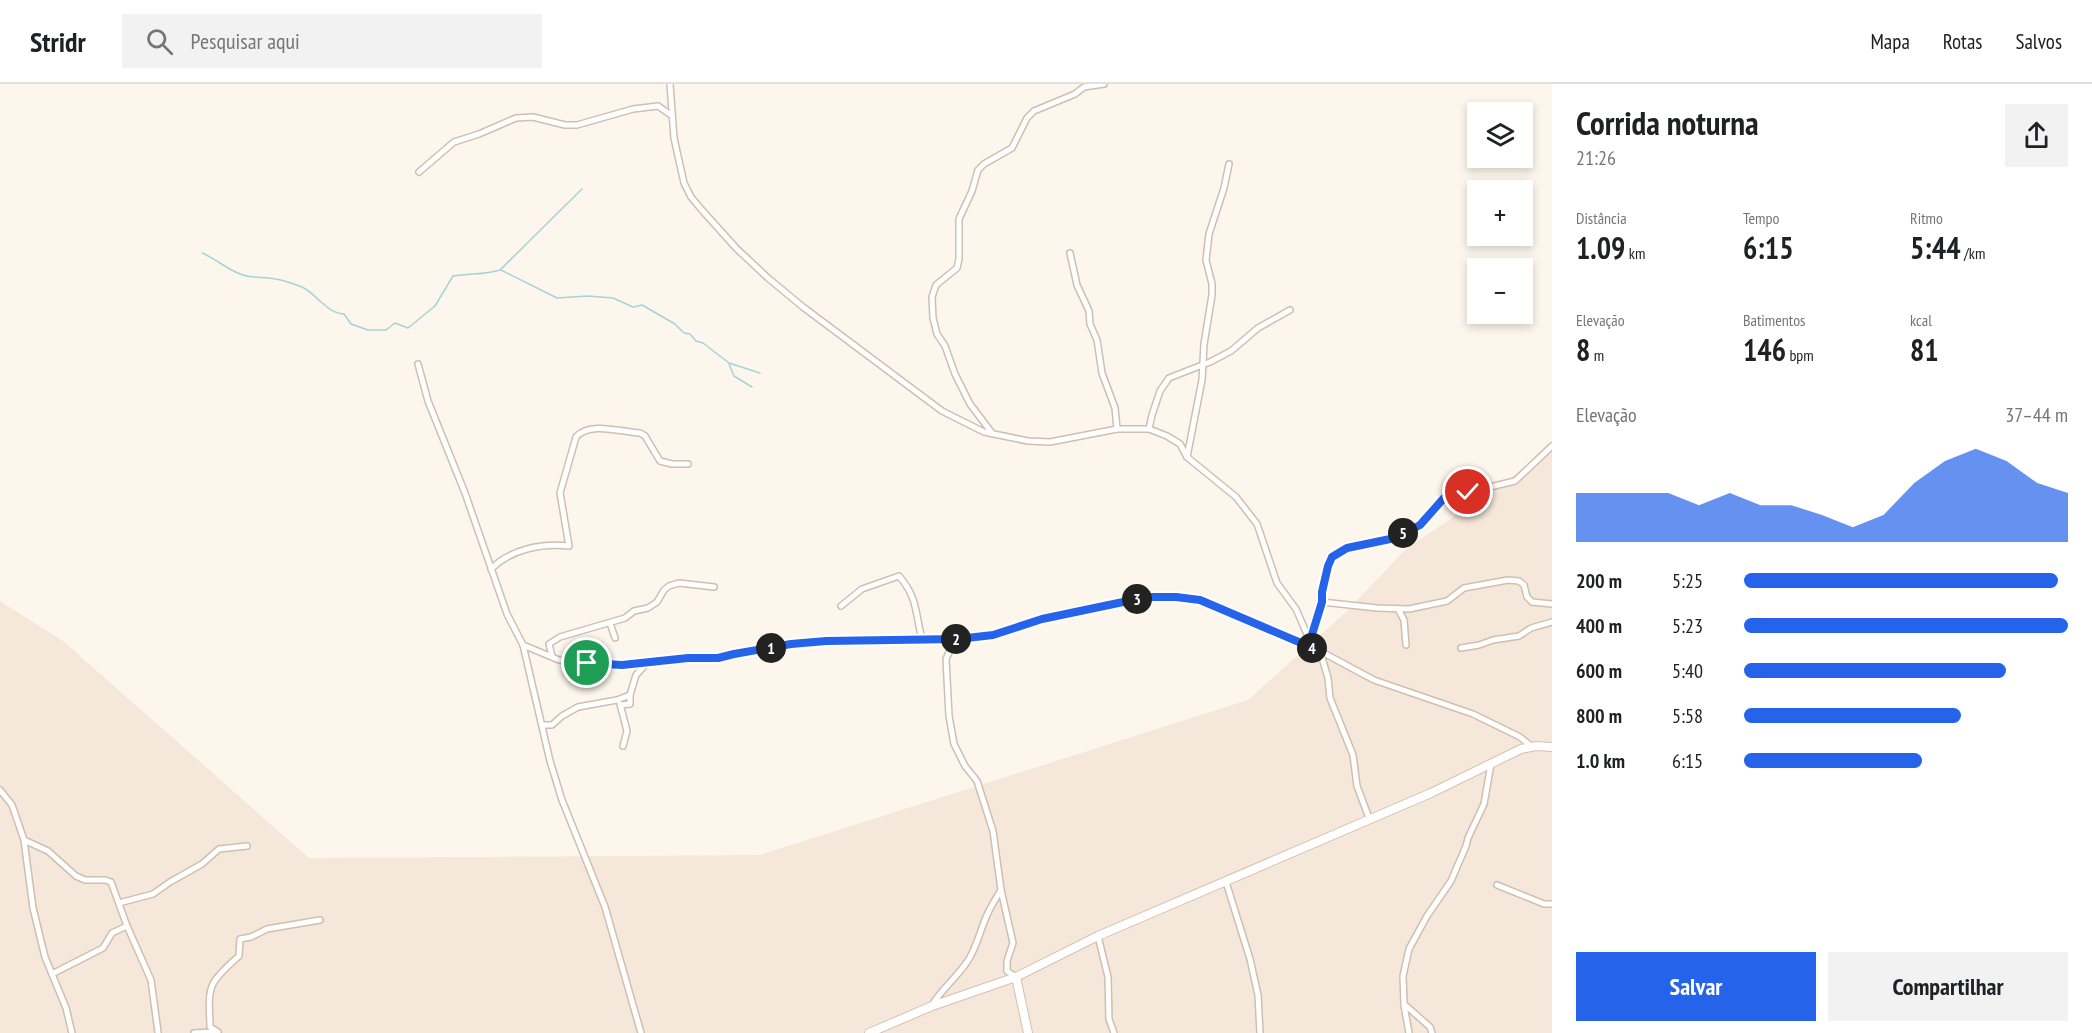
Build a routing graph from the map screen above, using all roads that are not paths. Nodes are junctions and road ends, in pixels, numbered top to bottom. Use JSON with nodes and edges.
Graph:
{"nodes":[{"id":1,"x":670,"y":84,"type":"edge"},
{"id":2,"x":1104,"y":84,"type":"edge"},
{"id":3,"x":671,"y":115,"type":"junction"},
{"id":4,"x":1229,"y":164,"type":"dead end"},
{"id":5,"x":419,"y":172,"type":"dead end"},
{"id":6,"x":1070,"y":253,"type":"dead end"},
{"id":7,"x":1290,"y":310,"type":"dead end"},
{"id":8,"x":418,"y":364,"type":"dead end"},
{"id":9,"x":1202,"y":365,"type":"junction"},
{"id":10,"x":1117,"y":429,"type":"junction"},
{"id":11,"x":1149,"y":429,"type":"junction"},
{"id":12,"x":993,"y":434,"type":"junction"},
{"id":13,"x":1552,"y":446,"type":"edge"},
{"id":14,"x":1187,"y":457,"type":"junction"},
{"id":15,"x":688,"y":464,"type":"dead end"},
{"id":16,"x":491,"y":569,"type":"junction"},
{"id":17,"x":714,"y":587,"type":"dead end"},
{"id":18,"x":1322,"y":602,"type":"junction"},
{"id":19,"x":1552,"y":604,"type":"edge"},
{"id":20,"x":841,"y":606,"type":"dead end"},
{"id":21,"x":1398,"y":609,"type":"junction"},
{"id":22,"x":1552,"y":622,"type":"edge"},
{"id":23,"x":610,"y":623,"type":"junction"},
{"id":24,"x":615,"y":638,"type":"dead end"},
{"id":25,"x":922,"y":639,"type":"junction"},
{"id":26,"x":958,"y":639,"type":"junction"},
{"id":27,"x":1310,"y":641,"type":"junction"},
{"id":28,"x":549,"y":644,"type":"junction"},
{"id":29,"x":523,"y":645,"type":"junction"},
{"id":30,"x":1406,"y":645,"type":"dead end"},
{"id":31,"x":1461,"y":648,"type":"dead end"},
{"id":32,"x":1320,"y":651,"type":"junction"},
{"id":33,"x":537,"y":652,"type":"junction"},
{"id":34,"x":552,"y":656,"type":"junction"},
{"id":35,"x":651,"y":661,"type":"junction"},
{"id":36,"x":619,"y":703,"type":"junction"},
{"id":37,"x":542,"y":725,"type":"junction"},
{"id":38,"x":552,"y":725,"type":"junction"},
{"id":39,"x":544,"y":733,"type":"junction"},
{"id":40,"x":623,"y":746,"type":"dead end"},
{"id":41,"x":1532,"y":747,"type":"junction"},
{"id":42,"x":1552,"y":747,"type":"edge"},
{"id":43,"x":1491,"y":764,"type":"junction"},
{"id":44,"x":0,"y":790,"type":"edge"},
{"id":45,"x":1370,"y":818,"type":"junction"},
{"id":46,"x":24,"y":840,"type":"junction"},
{"id":47,"x":247,"y":846,"type":"dead end"},
{"id":48,"x":1226,"y":882,"type":"junction"},
{"id":49,"x":1497,"y":885,"type":"dead end"},
{"id":50,"x":1001,"y":890,"type":"junction"},
{"id":51,"x":119,"y":903,"type":"junction"},
{"id":52,"x":1552,"y":904,"type":"edge"},
{"id":53,"x":320,"y":920,"type":"dead end"},
{"id":54,"x":127,"y":926,"type":"junction"},
{"id":55,"x":1098,"y":936,"type":"junction"},
{"id":56,"x":52,"y":974,"type":"junction"},
{"id":57,"x":1016,"y":977,"type":"junction"},
{"id":58,"x":1404,"y":1004,"type":"junction"},
{"id":59,"x":932,"y":1006,"type":"junction"},
{"id":60,"x":157,"y":1032,"type":"edge"},
{"id":61,"x":72,"y":1033,"type":"edge"},
{"id":62,"x":165,"y":1033,"type":"edge"},
{"id":63,"x":194,"y":1033,"type":"edge"},
{"id":64,"x":219,"y":1033,"type":"edge"},
{"id":65,"x":641,"y":1033,"type":"edge"},
{"id":66,"x":869,"y":1033,"type":"edge"},
{"id":67,"x":1028,"y":1033,"type":"edge"},
{"id":68,"x":1114,"y":1033,"type":"edge"},
{"id":69,"x":1260,"y":1033,"type":"edge"},
{"id":70,"x":1409,"y":1033,"type":"edge"},
{"id":71,"x":1432,"y":1033,"type":"edge"}],
"edges":[{"from":1,"to":3,"type":"street"},
{"from":2,"to":12,"type":"street"},
{"from":3,"to":5,"type":"street"},
{"from":3,"to":12,"type":"street"},
{"from":4,"to":9,"type":"street"},
{"from":6,"to":10,"type":"street"},
{"from":7,"to":9,"type":"street"},
{"from":8,"to":16,"type":"street"},
{"from":9,"to":11,"type":"street"},
{"from":9,"to":14,"type":"street"},
{"from":10,"to":11,"type":"street"},
{"from":10,"to":12,"type":"street"},
{"from":11,"to":14,"type":"street"},
{"from":13,"to":18,"type":"street"},
{"from":14,"to":27,"type":"street"},
{"from":15,"to":16,"type":"street"},
{"from":16,"to":29,"type":"street"},
{"from":17,"to":23,"type":"street"},
{"from":18,"to":21,"type":"street"},
{"from":18,"to":27,"type":"street"},
{"from":19,"to":21,"type":"street"},
{"from":20,"to":25,"type":"street"},
{"from":21,"to":30,"type":"street"},
{"from":22,"to":31,"type":"street"},
{"from":23,"to":24,"type":"street"},
{"from":23,"to":28,"type":"street"},
{"from":25,"to":26,"type":"street"},
{"from":25,"to":35,"type":"street"},
{"from":26,"to":32,"type":"street"},
{"from":26,"to":50,"type":"street"},
{"from":27,"to":32,"type":"street"},
{"from":28,"to":33,"type":"street"},
{"from":28,"to":34,"type":"street"},
{"from":29,"to":33,"type":"street"},
{"from":29,"to":37,"type":"street"},
{"from":32,"to":41,"type":"street"},
{"from":32,"to":45,"type":"street"},
{"from":33,"to":34,"type":"street"},
{"from":34,"to":35,"type":"street"},
{"from":35,"to":36,"type":"street"},
{"from":36,"to":38,"type":"street"},
{"from":36,"to":40,"type":"street"},
{"from":37,"to":38,"type":"street"},
{"from":37,"to":39,"type":"street"},
{"from":38,"to":39,"type":"street"},
{"from":39,"to":65,"type":"street"},
{"from":41,"to":42,"type":"street"},
{"from":41,"to":43,"type":"street"},
{"from":43,"to":45,"type":"street"},
{"from":43,"to":58,"type":"street"},
{"from":44,"to":46,"type":"street"},
{"from":45,"to":48,"type":"street"},
{"from":46,"to":51,"type":"street"},
{"from":46,"to":56,"type":"street"},
{"from":47,"to":51,"type":"street"},
{"from":48,"to":55,"type":"street"},
{"from":48,"to":69,"type":"street"},
{"from":49,"to":52,"type":"street"},
{"from":50,"to":57,"type":"street"},
{"from":50,"to":59,"type":"street"},
{"from":51,"to":54,"type":"street"},
{"from":53,"to":64,"type":"street"},
{"from":54,"to":56,"type":"street"},
{"from":54,"to":60,"type":"street"},
{"from":55,"to":57,"type":"street"},
{"from":55,"to":68,"type":"street"},
{"from":56,"to":61,"type":"street"},
{"from":57,"to":59,"type":"street"},
{"from":57,"to":67,"type":"street"},
{"from":58,"to":70,"type":"street"},
{"from":58,"to":71,"type":"street"},
{"from":59,"to":66,"type":"street"},
{"from":60,"to":62,"type":"street"},
{"from":63,"to":64,"type":"street"}]}
